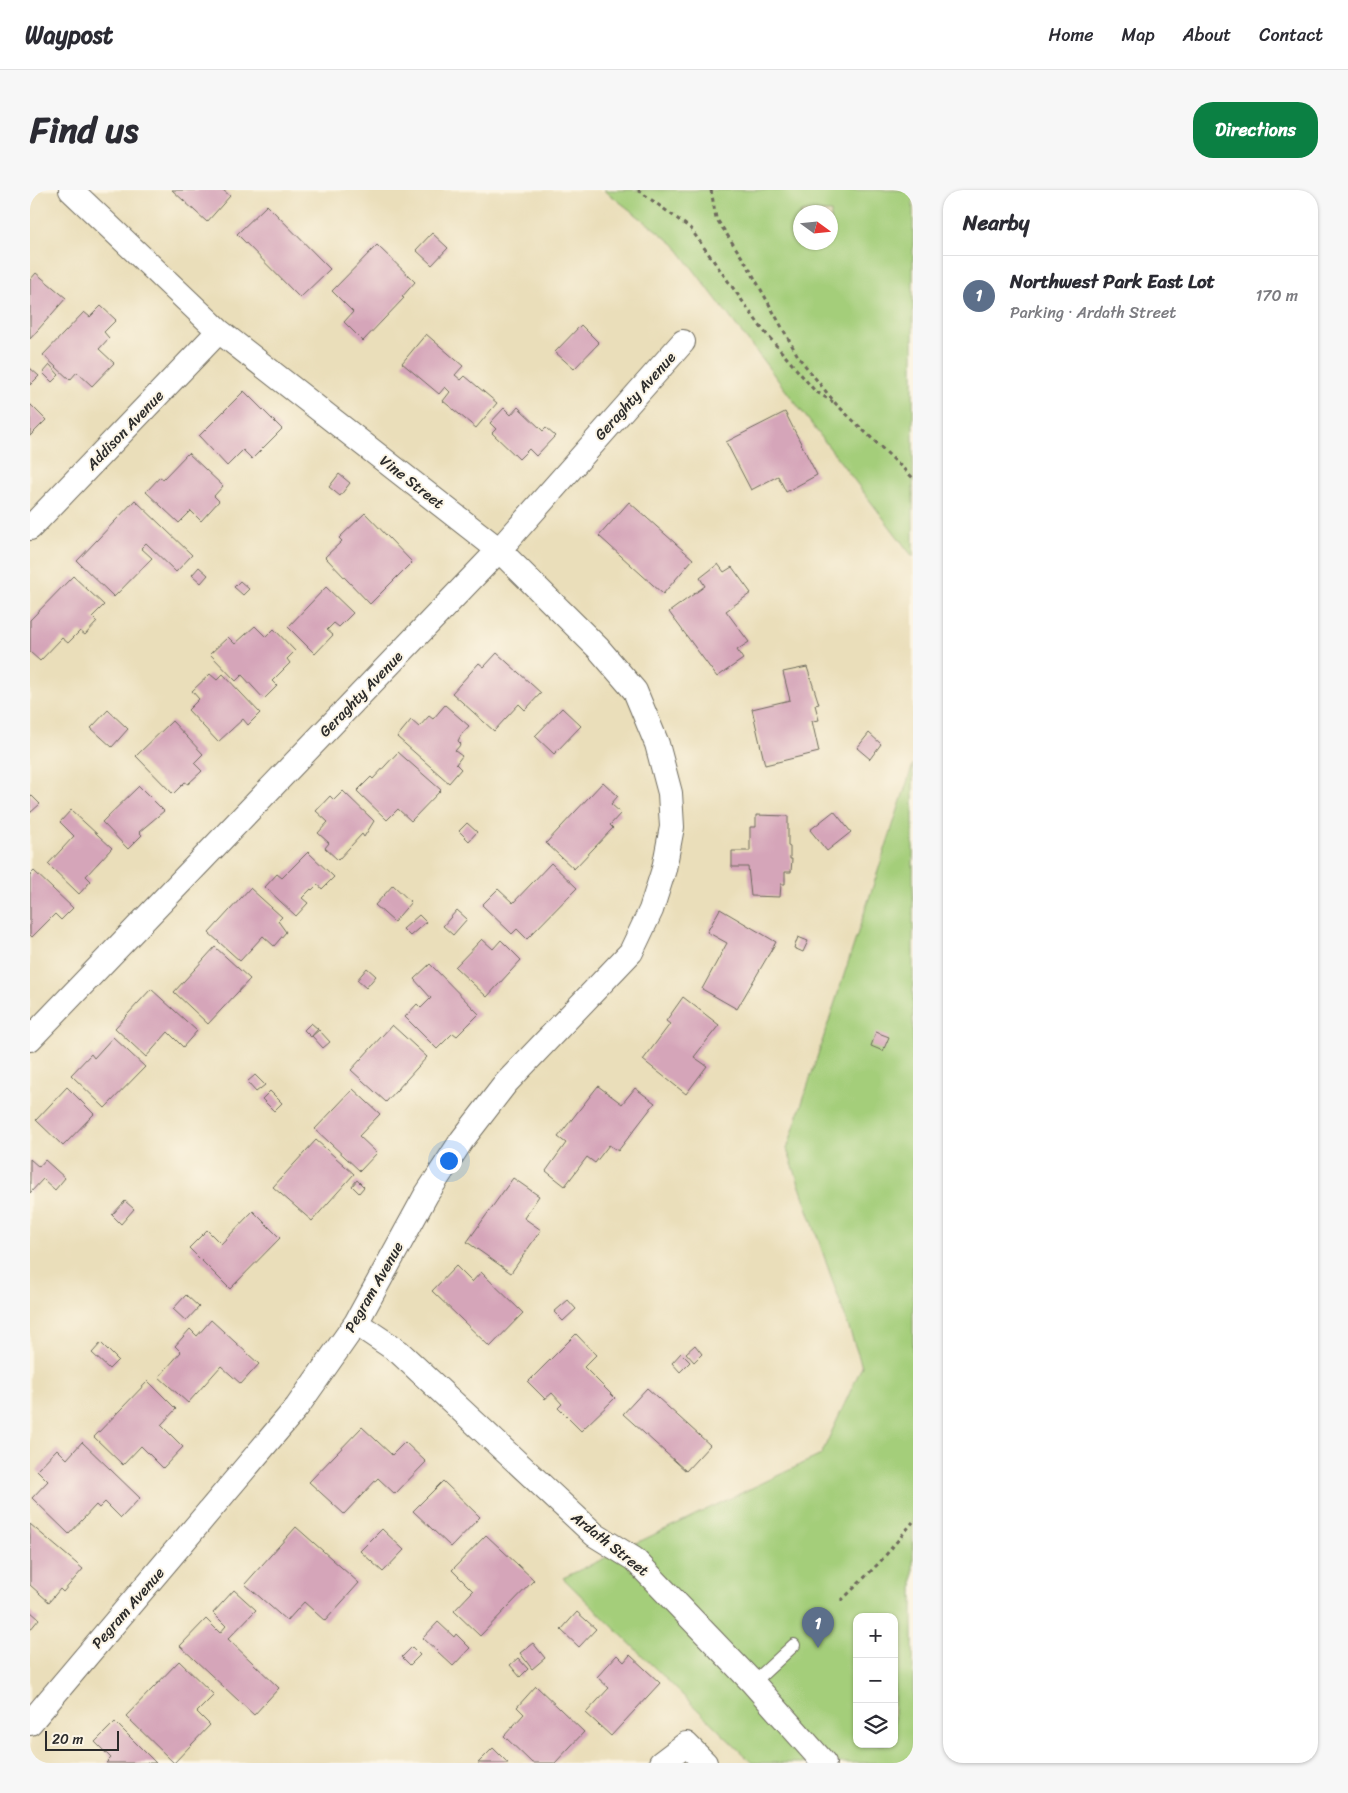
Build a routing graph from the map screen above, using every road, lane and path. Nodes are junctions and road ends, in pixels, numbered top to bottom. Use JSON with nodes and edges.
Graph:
{"nodes":[{"id":1,"x":71,"y":190,"type":"edge"},
{"id":2,"x":638,"y":190,"type":"edge"},
{"id":3,"x":711,"y":190,"type":"edge"},
{"id":4,"x":219,"y":332,"type":"junction"},
{"id":5,"x":683,"y":342,"type":"dead end"},
{"id":6,"x":836,"y":404,"type":"junction"},
{"id":7,"x":913,"y":478,"type":"edge"},
{"id":8,"x":30,"y":528,"type":"edge"},
{"id":9,"x":499,"y":550,"type":"junction"},
{"id":10,"x":672,"y":827,"type":"joint"},
{"id":11,"x":30,"y":1039,"type":"edge"},
{"id":12,"x":356,"y":1323,"type":"junction"},
{"id":13,"x":913,"y":1522,"type":"edge"},
{"id":14,"x":841,"y":1601,"type":"dead end"},
{"id":15,"x":794,"y":1644,"type":"dead end"},
{"id":16,"x":753,"y":1683,"type":"junction"},
{"id":17,"x":30,"y":1723,"type":"edge"},
{"id":18,"x":661,"y":1763,"type":"edge"},
{"id":19,"x":705,"y":1763,"type":"edge"},
{"id":20,"x":824,"y":1763,"type":"edge"}],
"edges":[{"from":1,"to":4,"type":"street","name":"Vine Street"},
{"from":2,"to":6,"type":"path"},
{"from":3,"to":6,"type":"path"},
{"from":4,"to":8,"type":"street","name":"Addison Avenue"},
{"from":4,"to":9,"type":"street","name":"Vine Street"},
{"from":5,"to":9,"type":"street","name":"Geraghty Avenue"},
{"from":6,"to":7,"type":"path"},
{"from":9,"to":10,"type":"street","name":"Vine Street"},
{"from":9,"to":11,"type":"street","name":"Geraghty Avenue"},
{"from":10,"to":12,"type":"street","name":"Pegram Avenue"},
{"from":12,"to":16,"type":"street","name":"Ardath Street"},
{"from":12,"to":17,"type":"street","name":"Pegram Avenue"},
{"from":13,"to":14,"type":"path"},
{"from":15,"to":16,"type":"lane"},
{"from":16,"to":20,"type":"street","name":"Ardath Street"},
{"from":18,"to":19,"type":"street"}]}
